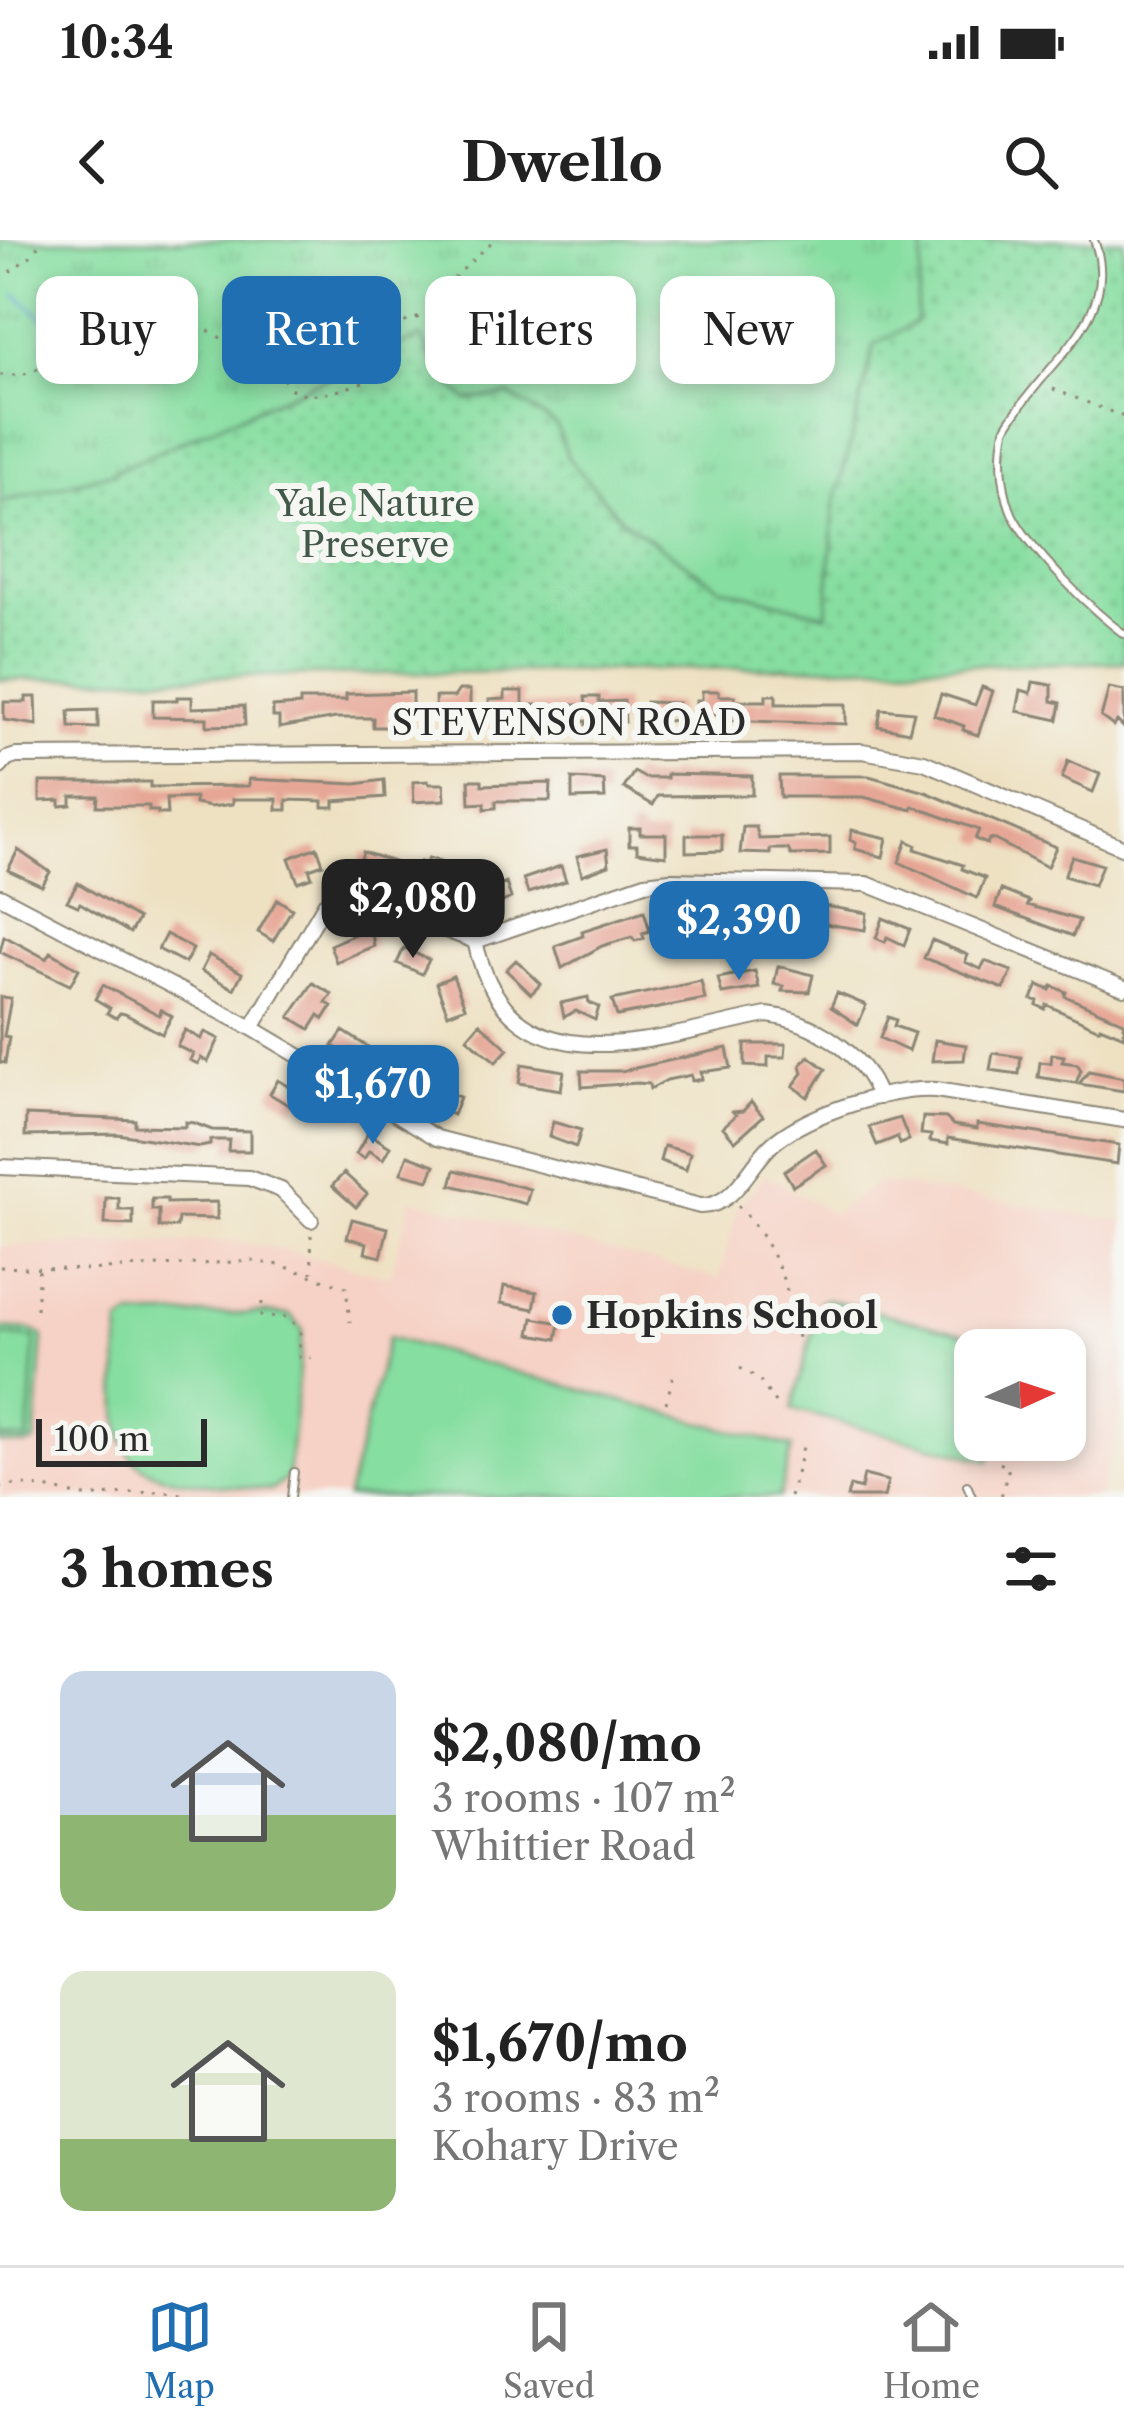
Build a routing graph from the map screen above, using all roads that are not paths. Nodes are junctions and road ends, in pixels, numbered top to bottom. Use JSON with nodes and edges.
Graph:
{"nodes":[{"id":1,"x":1094,"y":240,"type":"edge"},
{"id":2,"x":1124,"y":634,"type":"edge"},
{"id":3,"x":0,"y":767,"type":"edge"},
{"id":4,"x":1124,"y":848,"type":"edge"},
{"id":5,"x":0,"y":896,"type":"edge"},
{"id":6,"x":475,"y":941,"type":"junction"},
{"id":7,"x":1124,"y":988,"type":"edge"},
{"id":8,"x":252,"y":1028,"type":"junction"},
{"id":9,"x":879,"y":1096,"type":"junction"},
{"id":10,"x":1124,"y":1120,"type":"edge"},
{"id":11,"x":0,"y":1167,"type":"edge"},
{"id":12,"x":311,"y":1220,"type":"road end"},
{"id":13,"x":294,"y":1472,"type":"dead end"},
{"id":14,"x":967,"y":1486,"type":"dead end"},
{"id":15,"x":291,"y":1497,"type":"edge"},
{"id":16,"x":972,"y":1497,"type":"edge"}],
"edges":[{"from":1,"to":2,"type":"lane"},
{"from":3,"to":4,"type":"street","name":"STEVENSON ROAD"},
{"from":5,"to":8,"type":"street"},
{"from":6,"to":7,"type":"street"},
{"from":6,"to":8,"type":"street"},
{"from":6,"to":9,"type":"street"},
{"from":8,"to":9,"type":"street"},
{"from":9,"to":10,"type":"street"},
{"from":11,"to":12,"type":"street"},
{"from":13,"to":15,"type":"lane"},
{"from":14,"to":16,"type":"lane"}]}
